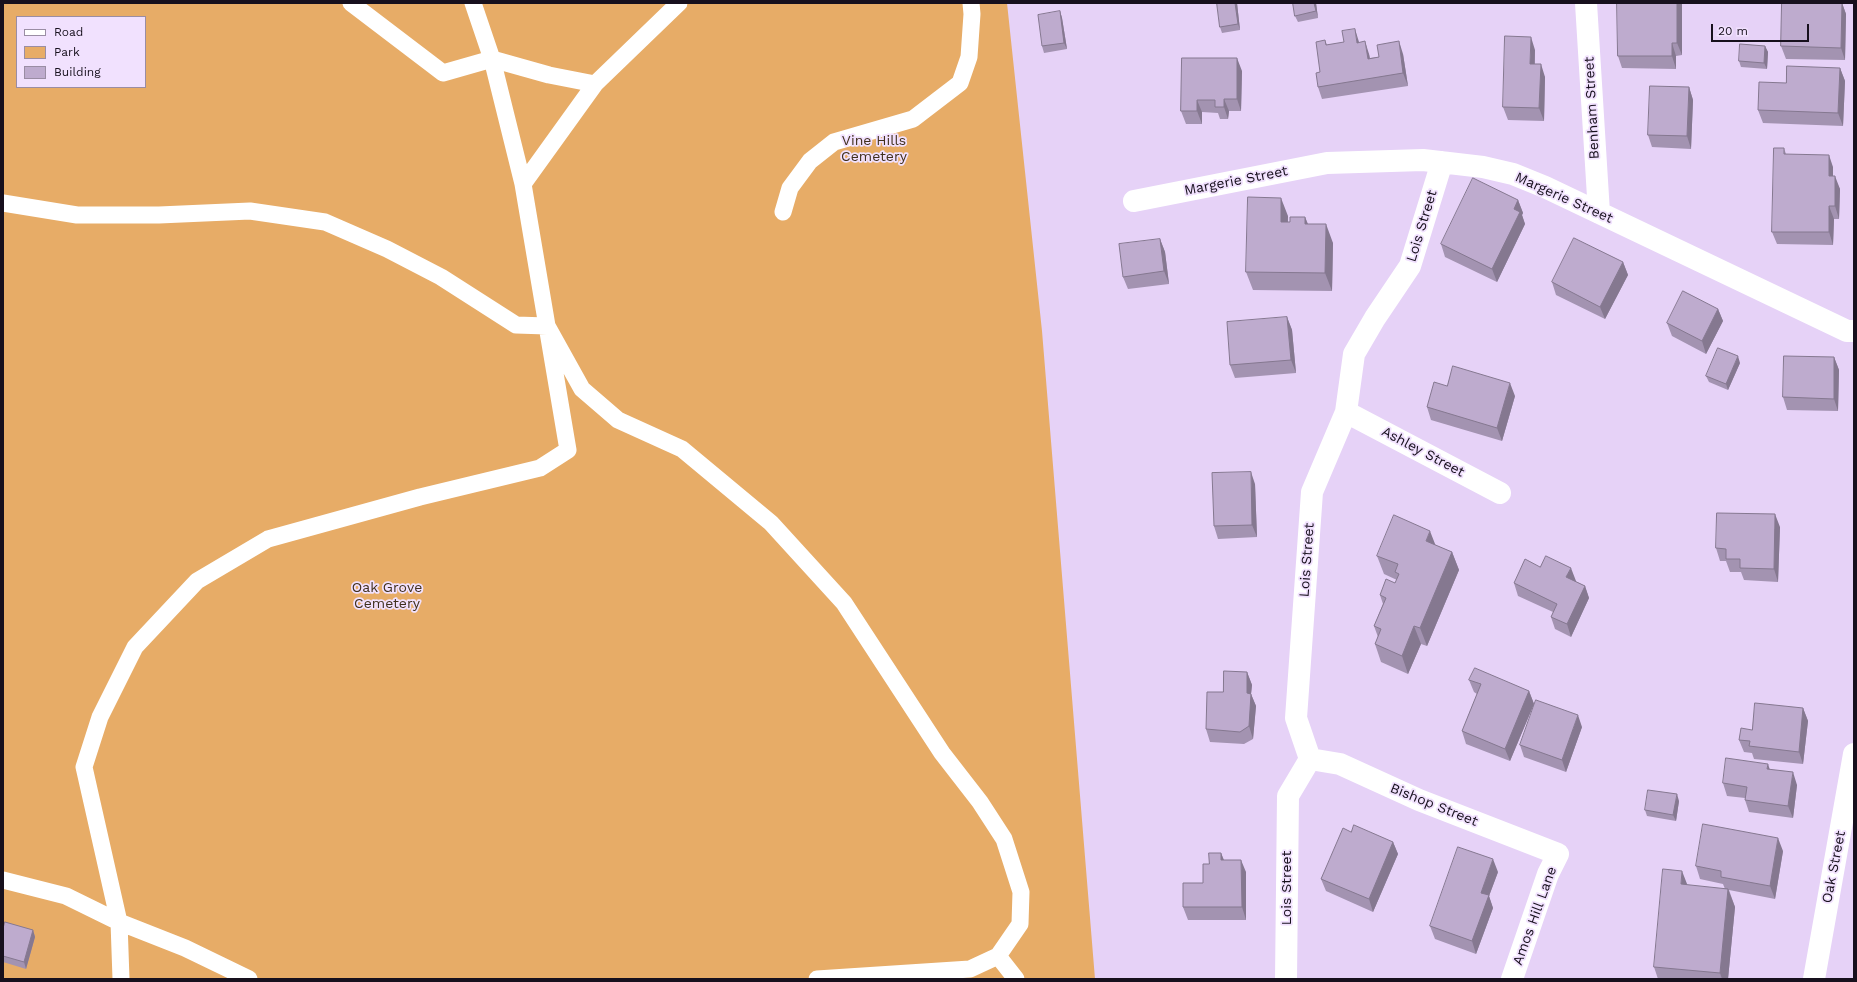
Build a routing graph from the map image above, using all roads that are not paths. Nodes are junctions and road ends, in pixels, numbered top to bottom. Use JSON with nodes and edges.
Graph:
{"nodes":[{"id":1,"x":351,"y":3,"type":"edge"},
{"id":2,"x":473,"y":3,"type":"edge"},
{"id":3,"x":679,"y":3,"type":"edge"},
{"id":4,"x":971,"y":3,"type":"edge"},
{"id":5,"x":1586,"y":3,"type":"edge"},
{"id":6,"x":492,"y":59,"type":"junction"},
{"id":7,"x":595,"y":84,"type":"junction"},
{"id":8,"x":1442,"y":162,"type":"junction"},
{"id":9,"x":523,"y":184,"type":"junction"},
{"id":10,"x":1134,"y":201,"type":"dead end"},
{"id":11,"x":3,"y":203,"type":"edge"},
{"id":12,"x":783,"y":212,"type":"dead end"},
{"id":13,"x":1598,"y":213,"type":"junction"},
{"id":14,"x":547,"y":326,"type":"junction"},
{"id":15,"x":1854,"y":331,"type":"edge"},
{"id":16,"x":1346,"y":412,"type":"junction"},
{"id":17,"x":1500,"y":493,"type":"dead end"},
{"id":18,"x":1854,"y":754,"type":"edge"},
{"id":19,"x":1310,"y":760,"type":"junction"},
{"id":20,"x":1558,"y":854,"type":"joint"},
{"id":21,"x":3,"y":880,"type":"edge"},
{"id":22,"x":119,"y":922,"type":"junction"},
{"id":23,"x":998,"y":956,"type":"junction"},
{"id":24,"x":121,"y":979,"type":"edge"},
{"id":25,"x":249,"y":979,"type":"edge"},
{"id":26,"x":817,"y":979,"type":"edge"},
{"id":27,"x":1016,"y":979,"type":"edge"},
{"id":28,"x":1286,"y":979,"type":"edge"},
{"id":29,"x":1512,"y":979,"type":"edge"},
{"id":30,"x":1814,"y":979,"type":"edge"}],
"edges":[{"from":1,"to":6,"type":"lane"},
{"from":2,"to":6,"type":"lane"},
{"from":3,"to":7,"type":"lane"},
{"from":4,"to":12,"type":"lane"},
{"from":5,"to":13,"type":"street","name":"Benham Street"},
{"from":6,"to":7,"type":"lane"},
{"from":6,"to":9,"type":"lane"},
{"from":7,"to":9,"type":"lane"},
{"from":8,"to":10,"type":"street","name":"Margerie Street"},
{"from":8,"to":13,"type":"street","name":"Margerie Street"},
{"from":8,"to":16,"type":"street","name":"Lois Street"},
{"from":9,"to":14,"type":"lane"},
{"from":11,"to":14,"type":"lane"},
{"from":13,"to":15,"type":"street","name":"Margerie Street"},
{"from":14,"to":22,"type":"lane"},
{"from":14,"to":23,"type":"lane"},
{"from":16,"to":17,"type":"street","name":"Ashley Street"},
{"from":16,"to":19,"type":"street","name":"Lois Street"},
{"from":18,"to":30,"type":"street","name":"Oak Street"},
{"from":19,"to":20,"type":"street","name":"Bishop Street"},
{"from":19,"to":28,"type":"street","name":"Lois Street"},
{"from":20,"to":29,"type":"street","name":"Amos Hill Lane"},
{"from":21,"to":22,"type":"lane"},
{"from":22,"to":24,"type":"lane"},
{"from":22,"to":25,"type":"lane"},
{"from":23,"to":26,"type":"lane"},
{"from":23,"to":27,"type":"lane"}]}
